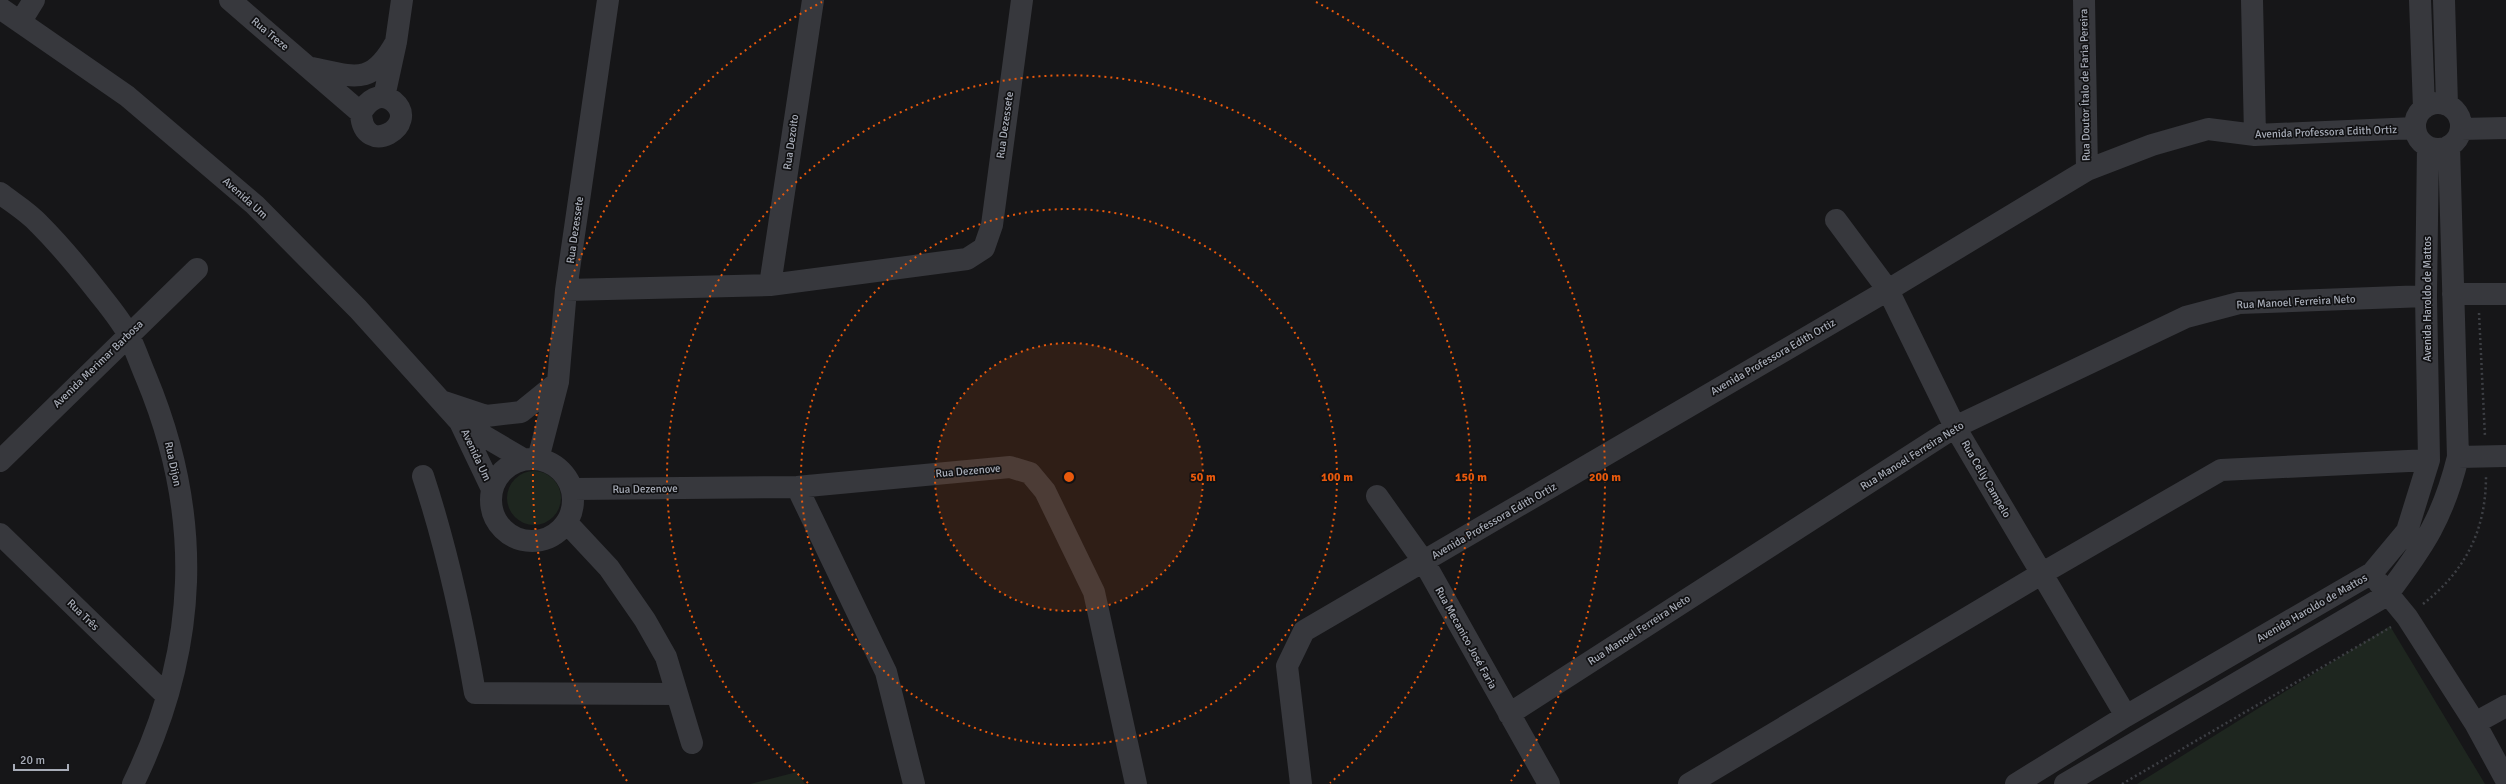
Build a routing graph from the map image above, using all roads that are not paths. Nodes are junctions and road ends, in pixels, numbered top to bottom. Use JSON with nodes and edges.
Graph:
{"nodes":[{"id":1,"x":34,"y":0,"type":"edge"},
{"id":2,"x":230,"y":0,"type":"edge"},
{"id":3,"x":402,"y":0,"type":"edge"},
{"id":4,"x":608,"y":0,"type":"edge"},
{"id":5,"x":813,"y":0,"type":"edge"},
{"id":6,"x":1022,"y":0,"type":"edge"},
{"id":7,"x":2084,"y":0,"type":"edge"},
{"id":8,"x":2252,"y":0,"type":"edge"},
{"id":9,"x":2420,"y":0,"type":"edge"},
{"id":10,"x":2444,"y":0,"type":"edge"},
{"id":11,"x":9,"y":10,"type":"edge"},
{"id":12,"x":396,"y":42,"type":"junction"},
{"id":13,"x":311,"y":68,"type":"junction"},
{"id":14,"x":384,"y":97,"type":"junction"},
{"id":15,"x":2447,"y":105,"type":"junction"},
{"id":16,"x":2424,"y":108,"type":"junction"},
{"id":17,"x":361,"y":113,"type":"junction"},
{"id":18,"x":2415,"y":128,"type":"junction"},
{"id":19,"x":2506,"y":128,"type":"edge"},
{"id":20,"x":2255,"y":135,"type":"junction"},
{"id":21,"x":2455,"y":138,"type":"junction"},
{"id":22,"x":2428,"y":147,"type":"junction"},
{"id":23,"x":2087,"y":170,"type":"junction"},
{"id":24,"x":0,"y":193,"type":"edge"},
{"id":25,"x":1836,"y":220,"type":"dead end"},
{"id":26,"x":197,"y":269,"type":"dead end"},
{"id":27,"x":770,"y":285,"type":"junction"},
{"id":28,"x":566,"y":290,"type":"junction"},
{"id":29,"x":1888,"y":290,"type":"junction"},
{"id":30,"x":2452,"y":294,"type":"junction"},
{"id":31,"x":2506,"y":294,"type":"edge"},
{"id":32,"x":2426,"y":296,"type":"junction"},
{"id":33,"x":128,"y":334,"type":"junction"},
{"id":34,"x":558,"y":382,"type":"junction"},
{"id":35,"x":444,"y":402,"type":"junction"},
{"id":36,"x":460,"y":422,"type":"junction"},
{"id":37,"x":1955,"y":427,"type":"junction"},
{"id":38,"x":2506,"y":456,"type":"edge"},
{"id":39,"x":2458,"y":457,"type":"junction"},
{"id":40,"x":531,"y":459,"type":"junction"},
{"id":41,"x":0,"y":460,"type":"edge"},
{"id":42,"x":2430,"y":460,"type":"junction"},
{"id":43,"x":423,"y":476,"type":"dead end"},
{"id":44,"x":797,"y":487,"type":"junction"},
{"id":45,"x":492,"y":489,"type":"junction"},
{"id":46,"x":573,"y":490,"type":"junction"},
{"id":47,"x":1377,"y":496,"type":"dead end"},
{"id":48,"x":567,"y":523,"type":"junction"},
{"id":49,"x":0,"y":534,"type":"edge"},
{"id":50,"x":1424,"y":562,"type":"junction"},
{"id":51,"x":2372,"y":573,"type":"junction"},
{"id":52,"x":2041,"y":574,"type":"junction"},
{"id":53,"x":2386,"y":595,"type":"junction"},
{"id":54,"x":677,"y":694,"type":"junction"},
{"id":55,"x":167,"y":696,"type":"junction"},
{"id":56,"x":2506,"y":706,"type":"edge"},
{"id":57,"x":1509,"y":714,"type":"junction"},
{"id":58,"x":2126,"y":716,"type":"junction"},
{"id":59,"x":2475,"y":723,"type":"junction"},
{"id":60,"x":692,"y":742,"type":"dead end"},
{"id":61,"x":2506,"y":780,"type":"edge"},
{"id":62,"x":133,"y":784,"type":"edge"},
{"id":63,"x":914,"y":784,"type":"edge"},
{"id":64,"x":1136,"y":784,"type":"edge"},
{"id":65,"x":1302,"y":784,"type":"edge"},
{"id":66,"x":1549,"y":784,"type":"edge"},
{"id":67,"x":1689,"y":784,"type":"edge"},
{"id":68,"x":2016,"y":784,"type":"edge"},
{"id":69,"x":2065,"y":784,"type":"edge"}],
"edges":[{"from":1,"to":11,"type":"street"},
{"from":2,"to":13,"type":"street","name":"Rua Treze"},
{"from":3,"to":12,"type":"street"},
{"from":4,"to":28,"type":"street","name":"Rua Dezessete"},
{"from":5,"to":27,"type":"street","name":"Rua Dezoito"},
{"from":6,"to":27,"type":"street","name":"Rua Dezessete"},
{"from":7,"to":23,"type":"street","name":"Rua Doutor Ítalo de Faria Pereira"},
{"from":8,"to":20,"type":"street"},
{"from":9,"to":16,"type":"street"},
{"from":10,"to":15,"type":"street"},
{"from":11,"to":35,"type":"street","name":"Avenida Um"},
{"from":12,"to":13,"type":"street","name":"Rua Treze"},
{"from":12,"to":14,"type":"street"},
{"from":13,"to":17,"type":"street","name":"Rua Treze"},
{"from":14,"to":17,"type":"street"},
{"from":14,"to":17,"type":"street","name":"Rua Treze"},
{"from":15,"to":16,"type":"street"},
{"from":15,"to":21,"type":"street"},
{"from":16,"to":18,"type":"street"},
{"from":18,"to":20,"type":"street","name":"Avenida Professora Edith Ortiz"},
{"from":18,"to":22,"type":"street"},
{"from":19,"to":21,"type":"street"},
{"from":20,"to":23,"type":"street","name":"Avenida Professora Edith Ortiz"},
{"from":21,"to":22,"type":"street"},
{"from":21,"to":30,"type":"street"},
{"from":22,"to":32,"type":"street","name":"Avenida Haroldo de Mattos"},
{"from":23,"to":29,"type":"street","name":"Avenida Professora Edith Ortiz"},
{"from":24,"to":33,"type":"street","name":"Rua Dijon"},
{"from":25,"to":29,"type":"street","name":"Rua Celly Campelo"},
{"from":26,"to":33,"type":"street","name":"Avenida Merimar Barbosa"},
{"from":27,"to":28,"type":"street"},
{"from":28,"to":34,"type":"street","name":"Rua Dezessete"},
{"from":29,"to":37,"type":"street","name":"Rua Celly Campelo"},
{"from":29,"to":50,"type":"street","name":"Avenida Professora Edith Ortiz"},
{"from":30,"to":31,"type":"street"},
{"from":30,"to":39,"type":"street"},
{"from":32,"to":37,"type":"street","name":"Rua Manoel Ferreira Neto"},
{"from":32,"to":42,"type":"street","name":"Avenida Haroldo de Mattos"},
{"from":33,"to":41,"type":"street","name":"Avenida Merimar Barbosa"},
{"from":33,"to":55,"type":"street","name":"Rua Dijon"},
{"from":34,"to":35,"type":"street"},
{"from":34,"to":40,"type":"street","name":"Rua Dezessete"},
{"from":35,"to":36,"type":"street","name":"Avenida Um"},
{"from":36,"to":40,"type":"street","name":"Avenida Um"},
{"from":36,"to":45,"type":"street","name":"Avenida Um"},
{"from":37,"to":52,"type":"street","name":"Rua Celly Campelo"},
{"from":37,"to":57,"type":"street","name":"Rua Manoel Ferreira Neto"},
{"from":38,"to":39,"type":"street"},
{"from":39,"to":53,"type":"street"},
{"from":40,"to":45,"type":"street"},
{"from":40,"to":46,"type":"street"},
{"from":42,"to":51,"type":"street","name":"Avenida Haroldo de Mattos"},
{"from":42,"to":52,"type":"street"},
{"from":43,"to":54,"type":"street"},
{"from":44,"to":46,"type":"street","name":"Rua Dezenove"},
{"from":44,"to":63,"type":"street"},
{"from":44,"to":64,"type":"street","name":"Rua Dezenove"},
{"from":45,"to":48,"type":"street"},
{"from":46,"to":48,"type":"street"},
{"from":47,"to":50,"type":"street","name":"Rua Mecanico José Faria"},
{"from":48,"to":54,"type":"street"},
{"from":49,"to":55,"type":"street","name":"Rua Três"},
{"from":50,"to":57,"type":"street","name":"Rua Mecanico José Faria"},
{"from":50,"to":65,"type":"street","name":"Avenida Professora Edith Ortiz"},
{"from":51,"to":53,"type":"street"},
{"from":51,"to":58,"type":"street","name":"Avenida Haroldo de Mattos"},
{"from":52,"to":58,"type":"street","name":"Rua Celly Campelo"},
{"from":52,"to":67,"type":"street"},
{"from":53,"to":59,"type":"street"},
{"from":53,"to":69,"type":"street"},
{"from":54,"to":60,"type":"street"},
{"from":55,"to":62,"type":"street","name":"Rua Dijon"},
{"from":56,"to":59,"type":"street"},
{"from":57,"to":66,"type":"street","name":"Rua Mecanico José Faria"},
{"from":58,"to":68,"type":"street","name":"Avenida Haroldo de Mattos"},
{"from":59,"to":61,"type":"street"}]}
